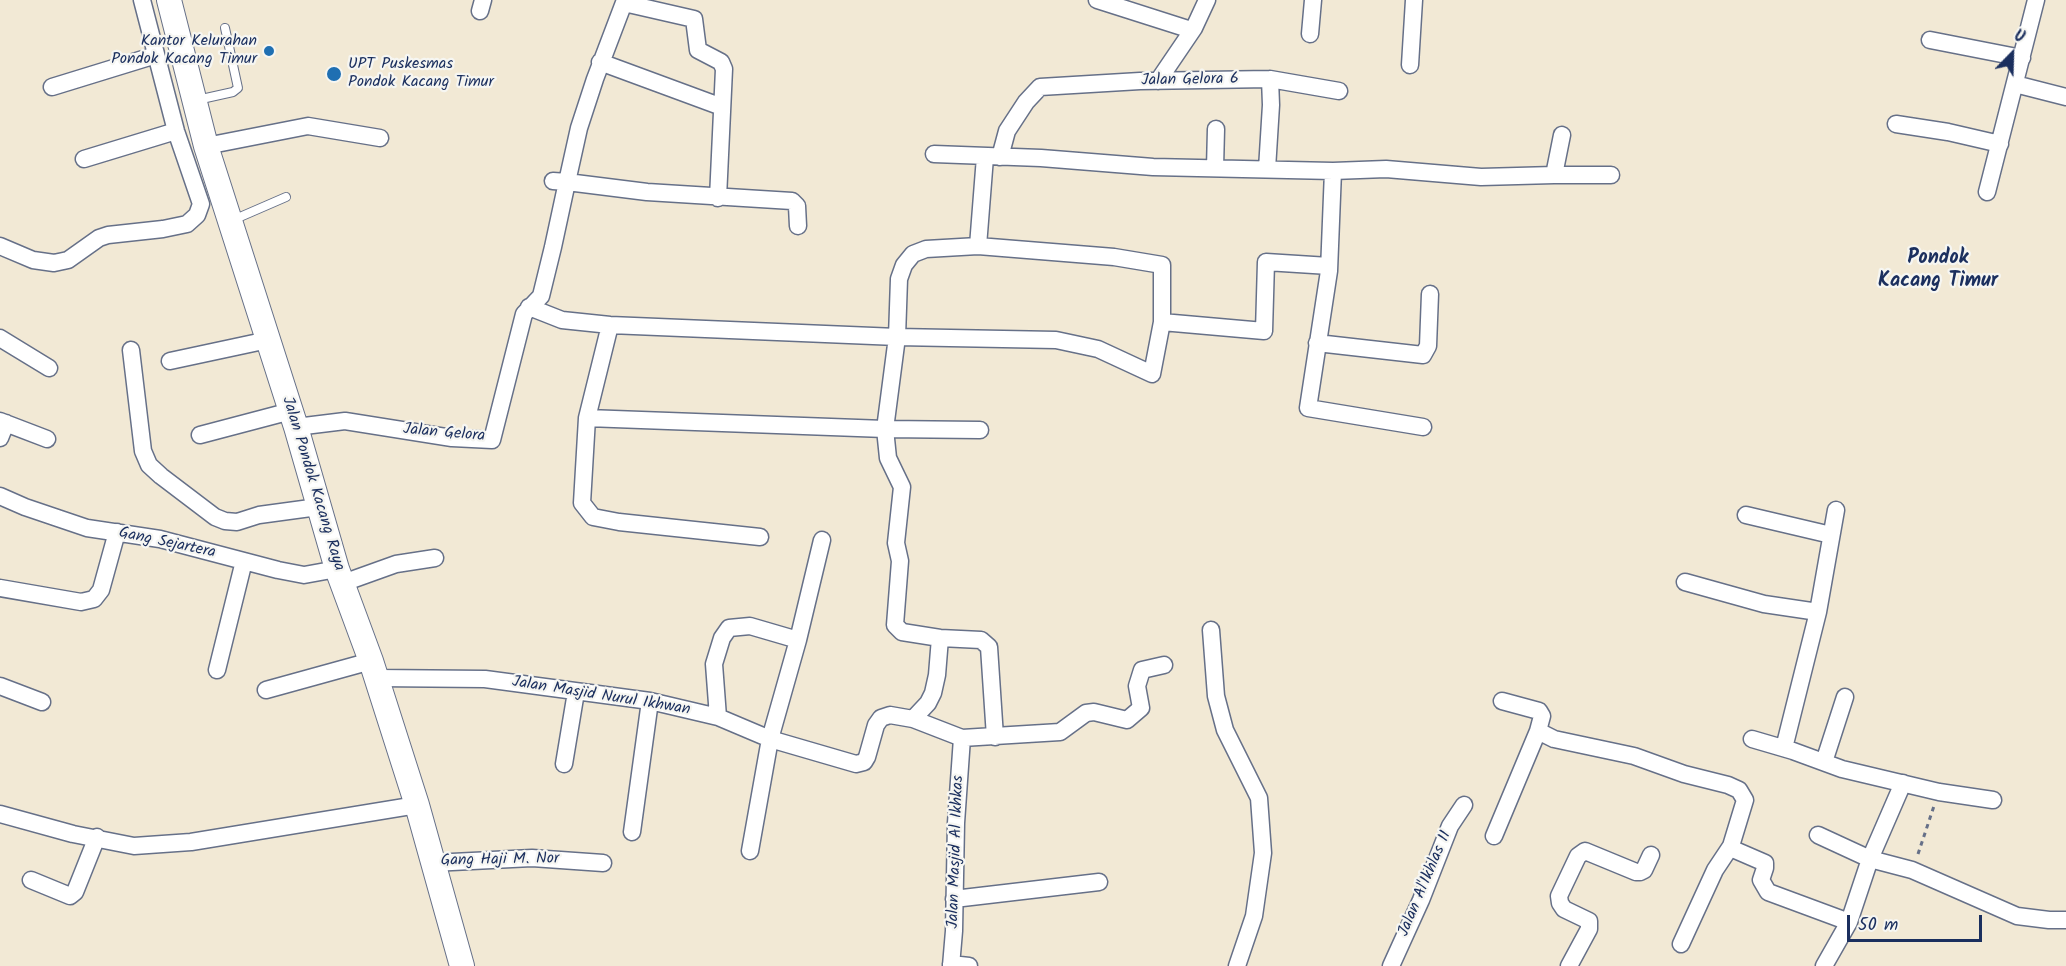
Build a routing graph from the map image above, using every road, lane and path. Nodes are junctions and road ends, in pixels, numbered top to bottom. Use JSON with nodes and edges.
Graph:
{"nodes":[{"id":1,"x":142,"y":0,"type":"edge"},
{"id":2,"x":169,"y":0,"type":"edge"},
{"id":3,"x":1097,"y":0,"type":"edge"},
{"id":4,"x":1208,"y":0,"type":"edge"},
{"id":5,"x":1313,"y":0,"type":"edge"},
{"id":6,"x":1414,"y":0,"type":"edge"},
{"id":7,"x":2036,"y":0,"type":"edge"},
{"id":8,"x":624,"y":1,"type":"edge"},
{"id":9,"x":225,"y":28,"type":"dead end"},
{"id":10,"x":1310,"y":34,"type":"dead end"},
{"id":11,"x":1188,"y":35,"type":"junction"},
{"id":12,"x":1930,"y":40,"type":"dead end"},
{"id":13,"x":156,"y":54,"type":"junction"},
{"id":14,"x":2022,"y":58,"type":"junction"},
{"id":15,"x":600,"y":62,"type":"junction"},
{"id":16,"x":1410,"y":65,"type":"dead end"},
{"id":17,"x":1269,"y":80,"type":"junction"},
{"id":18,"x":1158,"y":81,"type":"junction"},
{"id":19,"x":2015,"y":84,"type":"junction"},
{"id":20,"x":52,"y":87,"type":"dead end"},
{"id":21,"x":1339,"y":91,"type":"dead end"},
{"id":22,"x":2066,"y":97,"type":"edge"},
{"id":23,"x":194,"y":100,"type":"junction"},
{"id":24,"x":722,"y":107,"type":"junction"},
{"id":25,"x":1896,"y":124,"type":"dead end"},
{"id":26,"x":1216,"y":129,"type":"dead end"},
{"id":27,"x":176,"y":131,"type":"junction"},
{"id":28,"x":1562,"y":135,"type":"dead end"},
{"id":29,"x":380,"y":138,"type":"dead end"},
{"id":30,"x":2000,"y":144,"type":"junction"},
{"id":31,"x":206,"y":146,"type":"junction"},
{"id":32,"x":934,"y":154,"type":"dead end"},
{"id":33,"x":993,"y":157,"type":"junction"},
{"id":34,"x":84,"y":159,"type":"dead end"},
{"id":35,"x":1215,"y":168,"type":"junction"},
{"id":36,"x":1267,"y":170,"type":"junction"},
{"id":37,"x":1333,"y":171,"type":"junction"},
{"id":38,"x":1554,"y":175,"type":"junction"},
{"id":39,"x":1611,"y":175,"type":"dead end"},
{"id":40,"x":560,"y":181,"type":"junction"},
{"id":41,"x":1987,"y":192,"type":"dead end"},
{"id":42,"x":286,"y":196,"type":"dead end"},
{"id":43,"x":718,"y":198,"type":"junction"},
{"id":44,"x":230,"y":220,"type":"junction"},
{"id":45,"x":798,"y":226,"type":"dead end"},
{"id":46,"x":0,"y":246,"type":"edge"},
{"id":47,"x":978,"y":246,"type":"junction"},
{"id":48,"x":1329,"y":266,"type":"junction"},
{"id":49,"x":1430,"y":294,"type":"dead end"},
{"id":50,"x":529,"y":307,"type":"junction"},
{"id":51,"x":1162,"y":322,"type":"junction"},
{"id":52,"x":610,"y":325,"type":"junction"},
{"id":53,"x":897,"y":337,"type":"junction"},
{"id":54,"x":0,"y":338,"type":"edge"},
{"id":55,"x":268,"y":340,"type":"junction"},
{"id":56,"x":1317,"y":343,"type":"junction"},
{"id":57,"x":131,"y":350,"type":"dead end"},
{"id":58,"x":170,"y":361,"type":"dead end"},
{"id":59,"x":49,"y":368,"type":"dead end"},
{"id":60,"x":587,"y":418,"type":"junction"},
{"id":61,"x":293,"y":419,"type":"junction"},
{"id":62,"x":2,"y":427,"type":"edge"},
{"id":63,"x":1423,"y":427,"type":"dead end"},
{"id":64,"x":885,"y":429,"type":"junction"},
{"id":65,"x":980,"y":430,"type":"dead end"},
{"id":66,"x":200,"y":435,"type":"dead end"},
{"id":67,"x":47,"y":440,"type":"dead end"},
{"id":68,"x":0,"y":496,"type":"edge"},
{"id":69,"x":318,"y":507,"type":"junction"},
{"id":70,"x":1836,"y":510,"type":"dead end"},
{"id":71,"x":1746,"y":515,"type":"dead end"},
{"id":72,"x":117,"y":532,"type":"junction"},
{"id":73,"x":1831,"y":535,"type":"junction"},
{"id":74,"x":760,"y":537,"type":"dead end"},
{"id":75,"x":822,"y":540,"type":"dead end"},
{"id":76,"x":435,"y":558,"type":"dead end"},
{"id":77,"x":244,"y":561,"type":"junction"},
{"id":78,"x":340,"y":576,"type":"junction"},
{"id":79,"x":1685,"y":582,"type":"dead end"},
{"id":80,"x":0,"y":588,"type":"edge"},
{"id":81,"x":1818,"y":612,"type":"junction"},
{"id":82,"x":1211,"y":630,"type":"dead end"},
{"id":83,"x":940,"y":638,"type":"junction"},
{"id":84,"x":798,"y":640,"type":"junction"},
{"id":85,"x":1164,"y":665,"type":"dead end"},
{"id":86,"x":217,"y":670,"type":"dead end"},
{"id":87,"x":374,"y":670,"type":"junction"},
{"id":88,"x":0,"y":686,"type":"edge"},
{"id":89,"x":266,"y":690,"type":"dead end"},
{"id":90,"x":576,"y":692,"type":"junction"},
{"id":91,"x":1845,"y":697,"type":"dead end"},
{"id":92,"x":1502,"y":701,"type":"dead end"},
{"id":93,"x":42,"y":702,"type":"dead end"},
{"id":94,"x":650,"y":702,"type":"junction"},
{"id":95,"x":718,"y":717,"type":"junction"},
{"id":96,"x":913,"y":719,"type":"junction"},
{"id":97,"x":1538,"y":731,"type":"junction"},
{"id":98,"x":995,"y":737,"type":"junction"},
{"id":99,"x":962,"y":738,"type":"junction"},
{"id":100,"x":770,"y":739,"type":"junction"},
{"id":101,"x":1752,"y":740,"type":"dead end"},
{"id":102,"x":1784,"y":748,"type":"junction"},
{"id":103,"x":1824,"y":762,"type":"junction"},
{"id":104,"x":564,"y":764,"type":"dead end"},
{"id":105,"x":1903,"y":783,"type":"junction"},
{"id":106,"x":1939,"y":792,"type":"junction"},
{"id":107,"x":1993,"y":800,"type":"dead end"},
{"id":108,"x":417,"y":805,"type":"junction"},
{"id":109,"x":1464,"y":805,"type":"dead end"},
{"id":110,"x":0,"y":814,"type":"edge"},
{"id":111,"x":632,"y":831,"type":"dead end"},
{"id":112,"x":1818,"y":835,"type":"dead end"},
{"id":113,"x":1494,"y":836,"type":"dead end"},
{"id":114,"x":97,"y":837,"type":"junction"},
{"id":115,"x":1731,"y":846,"type":"junction"},
{"id":116,"x":750,"y":851,"type":"dead end"},
{"id":117,"x":1652,"y":855,"type":"dead end"},
{"id":118,"x":1870,"y":859,"type":"junction"},
{"id":119,"x":432,"y":862,"type":"junction"},
{"id":120,"x":603,"y":863,"type":"dead end"},
{"id":121,"x":1912,"y":870,"type":"junction"},
{"id":122,"x":31,"y":880,"type":"dead end"},
{"id":123,"x":1099,"y":882,"type":"dead end"},
{"id":124,"x":954,"y":899,"type":"junction"},
{"id":125,"x":2066,"y":920,"type":"edge"},
{"id":126,"x":1849,"y":922,"type":"junction"},
{"id":127,"x":1681,"y":944,"type":"dead end"},
{"id":128,"x":951,"y":965,"type":"edge"},
{"id":129,"x":462,"y":966,"type":"edge"},
{"id":130,"x":969,"y":966,"type":"edge"},
{"id":131,"x":1237,"y":966,"type":"edge"},
{"id":132,"x":1391,"y":966,"type":"edge"},
{"id":133,"x":1569,"y":966,"type":"edge"},
{"id":134,"x":1824,"y":966,"type":"edge"}],
"edges":[{"from":1,"to":13,"type":"street"},
{"from":2,"to":23,"type":"main road","name":"Jalan Pondok Kacang Raya"},
{"from":3,"to":11,"type":"street"},
{"from":4,"to":11,"type":"street"},
{"from":5,"to":10,"type":"street"},
{"from":6,"to":16,"type":"street"},
{"from":7,"to":14,"type":"street"},
{"from":8,"to":15,"type":"street"},
{"from":8,"to":24,"type":"street"},
{"from":9,"to":23,"type":"lane"},
{"from":11,"to":18,"type":"street"},
{"from":12,"to":14,"type":"street"},
{"from":13,"to":20,"type":"street"},
{"from":13,"to":27,"type":"street"},
{"from":14,"to":19,"type":"street"},
{"from":15,"to":24,"type":"street"},
{"from":15,"to":40,"type":"street"},
{"from":17,"to":18,"type":"street","name":"Jalan Gelora 6"},
{"from":17,"to":21,"type":"street","name":"Jalan Gelora 6"},
{"from":17,"to":36,"type":"street"},
{"from":18,"to":33,"type":"street","name":"Jalan Gelora 6"},
{"from":19,"to":22,"type":"street"},
{"from":19,"to":30,"type":"street"},
{"from":23,"to":31,"type":"main road","name":"Jalan Pondok Kacang Raya"},
{"from":24,"to":43,"type":"street"},
{"from":25,"to":30,"type":"street"},
{"from":26,"to":35,"type":"street"},
{"from":27,"to":34,"type":"street"},
{"from":27,"to":46,"type":"street"},
{"from":28,"to":38,"type":"street"},
{"from":29,"to":31,"type":"street"},
{"from":30,"to":41,"type":"street"},
{"from":31,"to":44,"type":"main road","name":"Jalan Pondok Kacang Raya"},
{"from":32,"to":33,"type":"street"},
{"from":33,"to":35,"type":"street"},
{"from":33,"to":47,"type":"street"},
{"from":35,"to":36,"type":"street"},
{"from":36,"to":37,"type":"street"},
{"from":37,"to":38,"type":"street"},
{"from":37,"to":48,"type":"street"},
{"from":38,"to":39,"type":"street"},
{"from":40,"to":43,"type":"street"},
{"from":40,"to":50,"type":"street"},
{"from":42,"to":44,"type":"lane"},
{"from":43,"to":45,"type":"street"},
{"from":44,"to":55,"type":"main road","name":"Jalan Pondok Kacang Raya"},
{"from":47,"to":51,"type":"street"},
{"from":47,"to":53,"type":"street"},
{"from":48,"to":51,"type":"street"},
{"from":48,"to":56,"type":"street"},
{"from":49,"to":56,"type":"street"},
{"from":50,"to":52,"type":"street"},
{"from":50,"to":61,"type":"street","name":"Jalan Gelora"},
{"from":51,"to":53,"type":"street"},
{"from":52,"to":53,"type":"street"},
{"from":52,"to":60,"type":"street"},
{"from":53,"to":64,"type":"street"},
{"from":54,"to":59,"type":"street"},
{"from":55,"to":58,"type":"street"},
{"from":55,"to":61,"type":"main road","name":"Jalan Pondok Kacang Raya"},
{"from":56,"to":63,"type":"street"},
{"from":57,"to":69,"type":"street"},
{"from":60,"to":64,"type":"street"},
{"from":60,"to":74,"type":"street"},
{"from":61,"to":66,"type":"street"},
{"from":61,"to":69,"type":"main road","name":"Jalan Pondok Kacang Raya"},
{"from":62,"to":67,"type":"street"},
{"from":64,"to":65,"type":"street"},
{"from":64,"to":83,"type":"street"},
{"from":68,"to":72,"type":"street","name":"Gang Sejartera"},
{"from":69,"to":78,"type":"main road","name":"Jalan Pondok Kacang Raya"},
{"from":70,"to":73,"type":"street"},
{"from":71,"to":73,"type":"street"},
{"from":72,"to":77,"type":"street","name":"Gang Sejartera"},
{"from":72,"to":80,"type":"street"},
{"from":73,"to":81,"type":"street"},
{"from":75,"to":84,"type":"street"},
{"from":76,"to":78,"type":"street","name":"Gang Sejartera"},
{"from":77,"to":78,"type":"street","name":"Gang Sejartera"},
{"from":77,"to":86,"type":"street"},
{"from":78,"to":87,"type":"main road","name":"Jalan Pondok Kacang Raya"},
{"from":79,"to":81,"type":"street"},
{"from":81,"to":102,"type":"street"},
{"from":82,"to":131,"type":"street"},
{"from":83,"to":96,"type":"street"},
{"from":83,"to":98,"type":"street"},
{"from":84,"to":95,"type":"street"},
{"from":84,"to":100,"type":"street"},
{"from":85,"to":98,"type":"street"},
{"from":87,"to":89,"type":"street","name":"Jalan Masjid Nurul Ikhwan"},
{"from":87,"to":90,"type":"street","name":"Jalan Masjid Nurul Ikhwan"},
{"from":87,"to":108,"type":"main road","name":"Jalan Pondok Kacang Raya"},
{"from":88,"to":93,"type":"street"},
{"from":90,"to":94,"type":"street","name":"Jalan Masjid Nurul Ikhwan"},
{"from":90,"to":104,"type":"street"},
{"from":91,"to":103,"type":"street"},
{"from":92,"to":97,"type":"street"},
{"from":94,"to":95,"type":"street","name":"Jalan Masjid Nurul Ikhwan"},
{"from":94,"to":111,"type":"street"},
{"from":95,"to":100,"type":"street","name":"Jalan Masjid Nurul Ikhwan"},
{"from":96,"to":99,"type":"street","name":"Jalan Masjid Nurul Ikhwan"},
{"from":96,"to":100,"type":"street","name":"Jalan Masjid Nurul Ikhwan"},
{"from":97,"to":113,"type":"street"},
{"from":97,"to":115,"type":"street"},
{"from":98,"to":99,"type":"street"},
{"from":99,"to":124,"type":"street","name":"Jalan Masjid Al Ikhkas"},
{"from":100,"to":116,"type":"street"},
{"from":101,"to":102,"type":"street"},
{"from":102,"to":103,"type":"street"},
{"from":103,"to":105,"type":"street"},
{"from":105,"to":106,"type":"street"},
{"from":105,"to":118,"type":"street"},
{"from":106,"to":107,"type":"street"},
{"from":106,"to":121,"type":"path"},
{"from":108,"to":114,"type":"street"},
{"from":108,"to":119,"type":"main road","name":"Jalan Pondok Kacang Raya"},
{"from":109,"to":132,"type":"street","name":"Jalan Al'Ikhlas II"},
{"from":110,"to":114,"type":"street"},
{"from":112,"to":118,"type":"street"},
{"from":114,"to":122,"type":"street"},
{"from":115,"to":126,"type":"street"},
{"from":115,"to":127,"type":"street"},
{"from":117,"to":133,"type":"street"},
{"from":118,"to":121,"type":"street"},
{"from":118,"to":126,"type":"street"},
{"from":119,"to":120,"type":"street","name":"Gang Haji M. Nor"},
{"from":119,"to":129,"type":"main road","name":"Jalan Pondok Kacang Raya"},
{"from":121,"to":125,"type":"street"},
{"from":123,"to":124,"type":"street"},
{"from":124,"to":128,"type":"street","name":"Jalan Masjid Al Ikhkas"},
{"from":126,"to":134,"type":"street"},
{"from":128,"to":130,"type":"street"}]}
